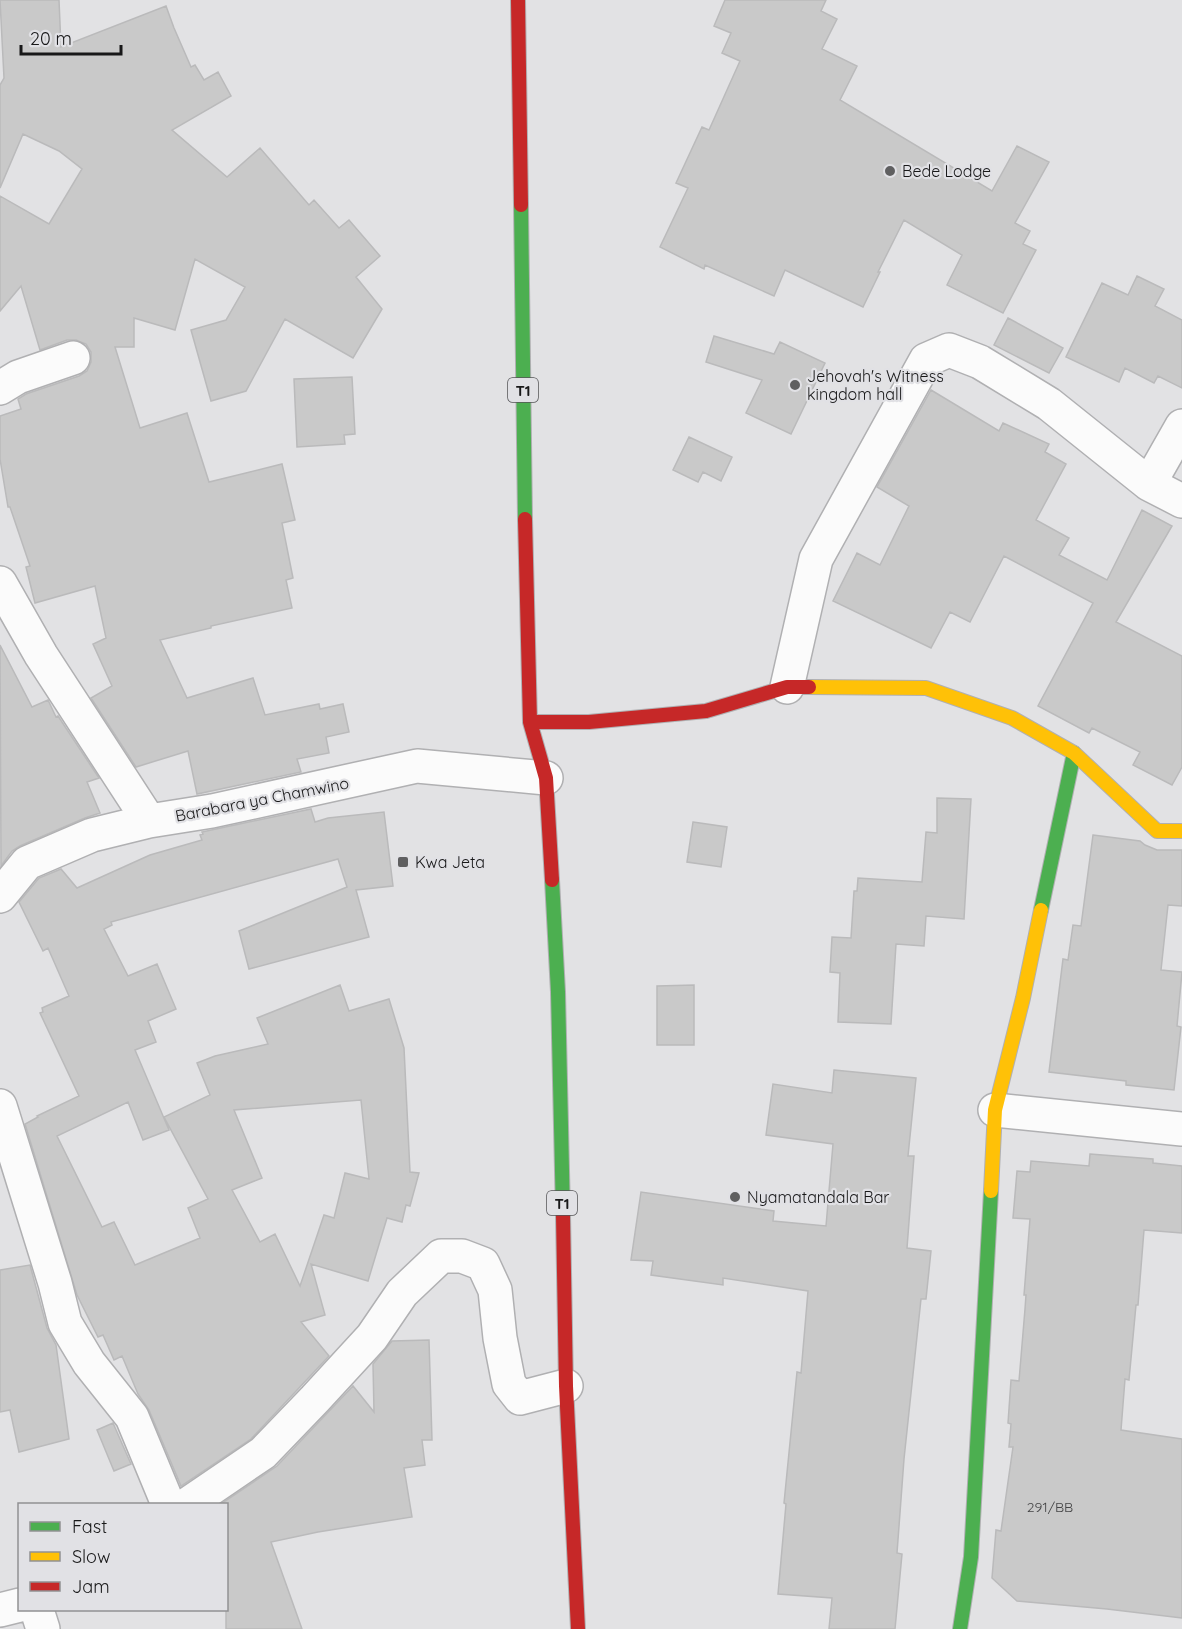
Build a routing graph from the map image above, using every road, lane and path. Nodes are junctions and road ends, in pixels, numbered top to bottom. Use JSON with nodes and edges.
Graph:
{"nodes":[{"id":1,"x":518,"y":0,"type":"edge"},
{"id":2,"x":73,"y":358,"type":"dead end"},
{"id":3,"x":0,"y":388,"type":"edge"},
{"id":4,"x":1182,"y":426,"type":"edge"},
{"id":5,"x":1149,"y":484,"type":"junction"},
{"id":6,"x":1182,"y":501,"type":"edge"},
{"id":7,"x":0,"y":583,"type":"edge"},
{"id":8,"x":787,"y":687,"type":"junction"},
{"id":9,"x":530,"y":722,"type":"junction"},
{"id":10,"x":1074,"y":753,"type":"junction"},
{"id":11,"x":546,"y":778,"type":"junction"},
{"id":12,"x":149,"y":820,"type":"junction"},
{"id":13,"x":1182,"y":831,"type":"edge"},
{"id":14,"x":0,"y":896,"type":"edge"},
{"id":15,"x":0,"y":1106,"type":"edge"},
{"id":16,"x":995,"y":1110,"type":"junction"},
{"id":17,"x":1182,"y":1130,"type":"edge"},
{"id":18,"x":566,"y":1386,"type":"junction"},
{"id":19,"x":168,"y":1503,"type":"edge"},
{"id":20,"x":189,"y":1503,"type":"edge"},
{"id":21,"x":18,"y":1606,"type":"edge"},
{"id":22,"x":0,"y":1611,"type":"edge"},
{"id":23,"x":37,"y":1611,"type":"edge"},
{"id":24,"x":43,"y":1629,"type":"edge"},
{"id":25,"x":578,"y":1629,"type":"edge"},
{"id":26,"x":960,"y":1629,"type":"edge"}],
"edges":[{"from":1,"to":9,"type":"main road","number":"T1"},
{"from":2,"to":3,"type":"street"},
{"from":4,"to":5,"type":"street"},
{"from":5,"to":6,"type":"street"},
{"from":5,"to":8,"type":"street"},
{"from":7,"to":12,"type":"street"},
{"from":8,"to":9,"type":"main road"},
{"from":8,"to":10,"type":"main road"},
{"from":9,"to":11,"type":"main road","number":"T1"},
{"from":10,"to":13,"type":"main road"},
{"from":10,"to":16,"type":"main road"},
{"from":11,"to":12,"type":"street","name":"Barabara ya Chamwino"},
{"from":11,"to":18,"type":"main road","number":"T1"},
{"from":12,"to":14,"type":"street","name":"Barabara ya Chamwino"},
{"from":15,"to":19,"type":"street"},
{"from":16,"to":17,"type":"street"},
{"from":16,"to":26,"type":"main road"},
{"from":18,"to":20,"type":"street"},
{"from":18,"to":25,"type":"main road","number":"T1"},
{"from":21,"to":22,"type":"street"},
{"from":23,"to":24,"type":"street"}]}
